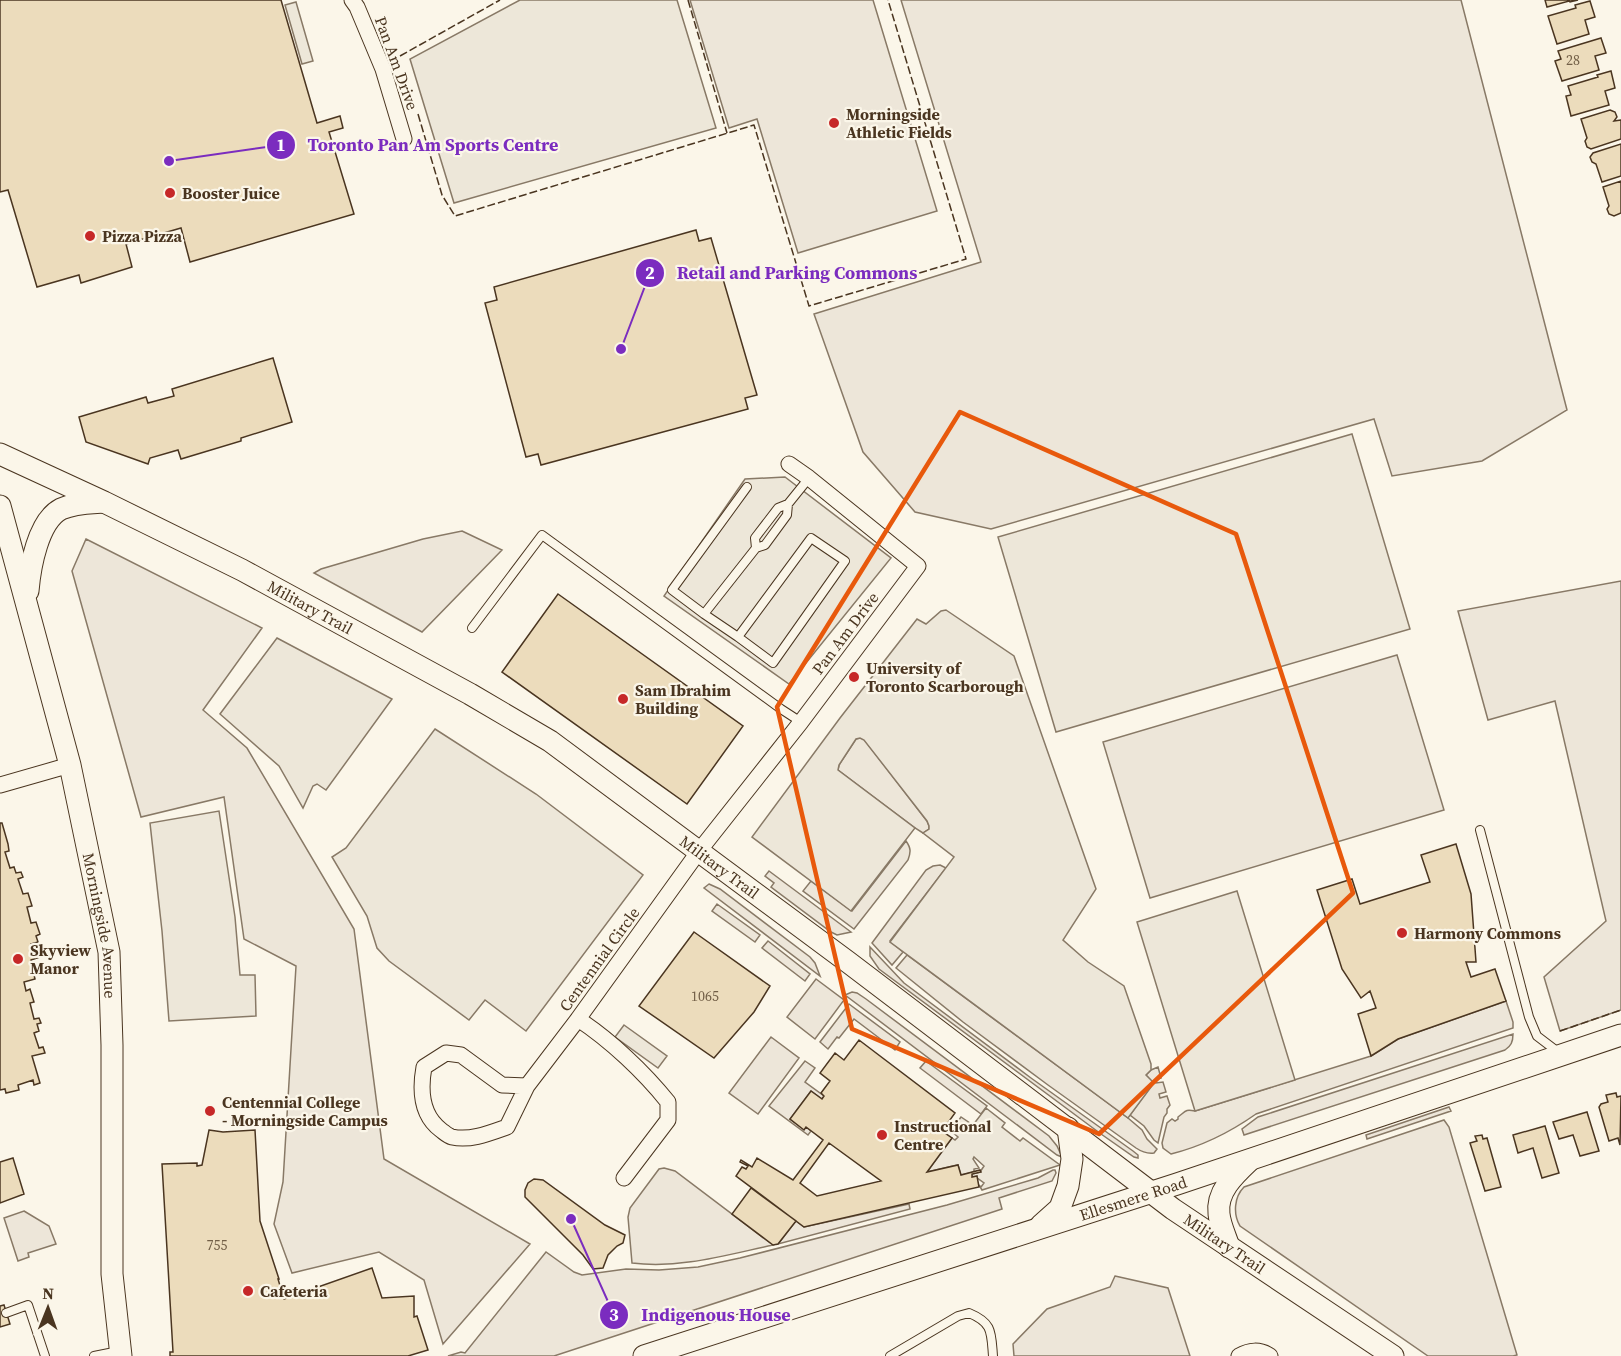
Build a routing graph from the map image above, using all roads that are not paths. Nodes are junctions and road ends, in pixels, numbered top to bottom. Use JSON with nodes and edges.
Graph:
{"nodes":[{"id":1,"x":352,"y":0,"type":"edge"},
{"id":2,"x":404,"y":139,"type":"dead end"},
{"id":3,"x":0,"y":454,"type":"edge"},
{"id":4,"x":789,"y":464,"type":"dead end"},
{"id":5,"x":808,"y":478,"type":"junction"},
{"id":6,"x":747,"y":487,"type":"dead end"},
{"id":7,"x":104,"y":502,"type":"junction"},
{"id":8,"x":0,"y":506,"type":"edge"},
{"id":9,"x":27,"y":600,"type":"junction"},
{"id":10,"x":704,"y":614,"type":"junction"},
{"id":11,"x":472,"y":628,"type":"dead end"},
{"id":12,"x":738,"y":637,"type":"junction"},
{"id":13,"x":801,"y":722,"type":"junction"},
{"id":14,"x":70,"y":765,"type":"junction"},
{"id":15,"x":0,"y":784,"type":"edge"},
{"id":16,"x":1480,"y":830,"type":"dead end"},
{"id":17,"x":699,"y":851,"type":"junction"},
{"id":18,"x":578,"y":1019,"type":"junction"},
{"id":19,"x":1621,"y":1035,"type":"edge"},
{"id":20,"x":1561,"y":1055,"type":"junction"},
{"id":21,"x":527,"y":1086,"type":"junction"},
{"id":22,"x":1068,"y":1128,"type":"junction"},
{"id":23,"x":1252,"y":1158,"type":"junction"},
{"id":24,"x":624,"y":1178,"type":"dead end"},
{"id":25,"x":1151,"y":1192,"type":"junction"},
{"id":26,"x":1038,"y":1228,"type":"junction"},
{"id":27,"x":1229,"y":1247,"type":"junction"},
{"id":28,"x":6,"y":1313,"type":"dead end"},
{"id":29,"x":1371,"y":1349,"type":"edge"},
{"id":30,"x":121,"y":1353,"type":"edge"},
{"id":31,"x":45,"y":1356,"type":"edge"},
{"id":32,"x":94,"y":1356,"type":"edge"},
{"id":33,"x":644,"y":1356,"type":"edge"},
{"id":34,"x":890,"y":1356,"type":"edge"},
{"id":35,"x":993,"y":1356,"type":"edge"},
{"id":36,"x":1239,"y":1356,"type":"edge"},
{"id":37,"x":1270,"y":1356,"type":"edge"},
{"id":38,"x":1393,"y":1356,"type":"edge"}],
"edges":[{"from":1,"to":2,"type":"street","name":"Pan Am Drive"},
{"from":3,"to":7,"type":"main road","name":"Military Trail"},
{"from":4,"to":5,"type":"street","name":"Pan Am Drive"},
{"from":5,"to":10,"type":"lane"},
{"from":5,"to":13,"type":"street","name":"Pan Am Drive"},
{"from":6,"to":10,"type":"lane"},
{"from":7,"to":9,"type":"main road"},
{"from":7,"to":17,"type":"main road","name":"Military Trail"},
{"from":8,"to":9,"type":"main road","name":"Morningside Avenue"},
{"from":9,"to":14,"type":"main road","name":"Morningside Avenue"},
{"from":10,"to":12,"type":"lane"},
{"from":11,"to":13,"type":"lane"},
{"from":12,"to":12,"type":"lane"},
{"from":13,"to":17,"type":"street","name":"Pan Am Drive"},
{"from":14,"to":15,"type":"street"},
{"from":14,"to":30,"type":"main road","name":"Morningside Avenue"},
{"from":16,"to":20,"type":"lane"},
{"from":17,"to":18,"type":"street","name":"Centennial Circle"},
{"from":17,"to":22,"type":"main road","name":"Military Trail"},
{"from":18,"to":21,"type":"street","name":"Centennial Circle"},
{"from":18,"to":24,"type":"street"},
{"from":19,"to":20,"type":"main road","name":"Ellesmere Road"},
{"from":20,"to":23,"type":"main road","name":"Ellesmere Road"},
{"from":21,"to":21,"type":"street","name":"Centennial Circle"},
{"from":22,"to":25,"type":"main road","name":"Military Trail"},
{"from":22,"to":26,"type":"main road"},
{"from":23,"to":25,"type":"main road","name":"Ellesmere Road"},
{"from":23,"to":27,"type":"main road"},
{"from":25,"to":26,"type":"main road","name":"Ellesmere Road"},
{"from":25,"to":27,"type":"main road","name":"Military Trail"},
{"from":26,"to":33,"type":"main road","name":"Ellesmere Road"},
{"from":27,"to":29,"type":"main road","name":"Military Trail"},
{"from":28,"to":31,"type":"lane"},
{"from":29,"to":38,"type":"main road","name":"Military Trail"},
{"from":30,"to":32,"type":"lane"},
{"from":34,"to":35,"type":"lane"},
{"from":36,"to":37,"type":"street"}]}
